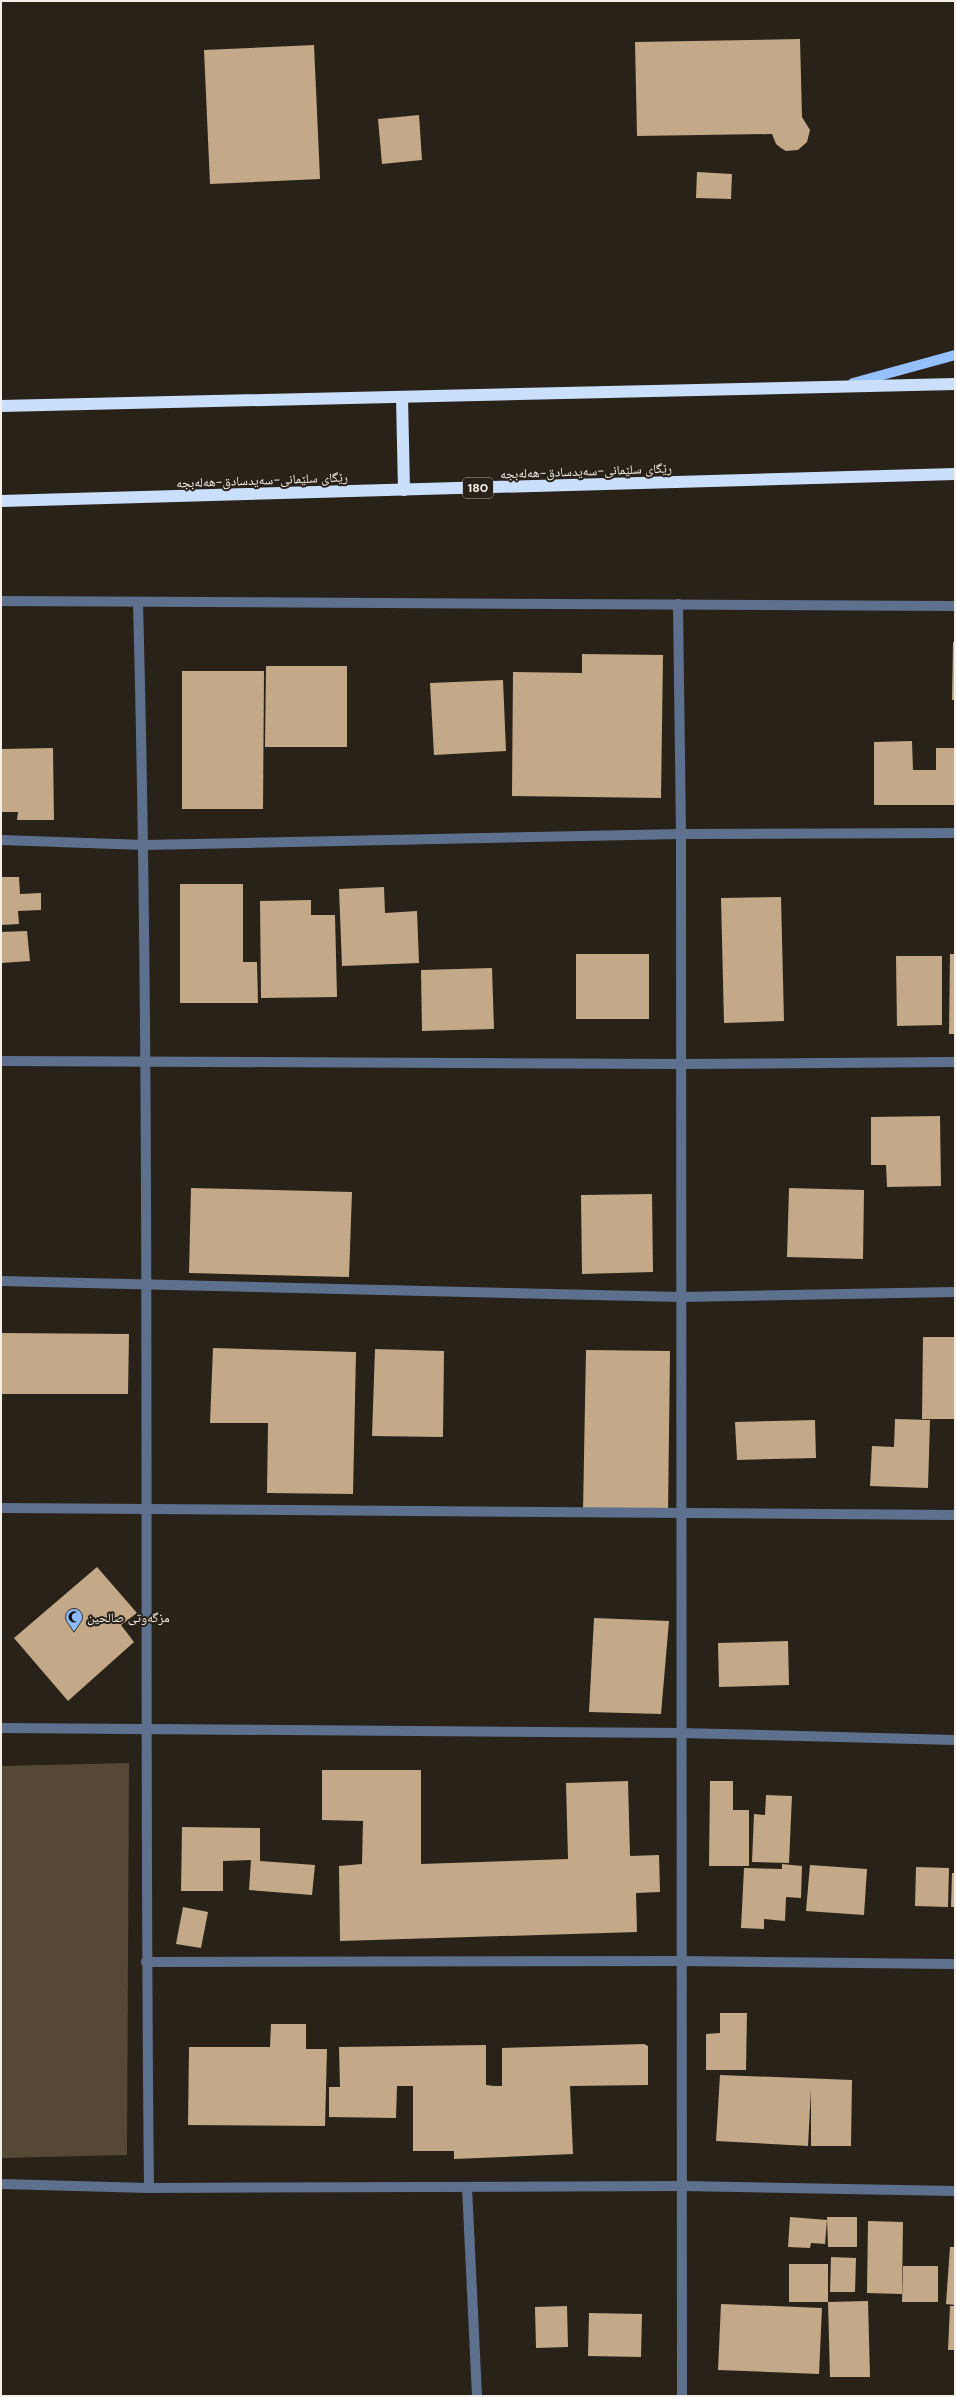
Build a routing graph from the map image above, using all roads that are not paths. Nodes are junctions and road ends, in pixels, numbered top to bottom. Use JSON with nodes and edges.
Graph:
{"nodes":[{"id":1,"x":955,"y":355,"type":"edge"},
{"id":2,"x":955,"y":384,"type":"edge"},
{"id":3,"x":837,"y":388,"type":"junction"},
{"id":4,"x":402,"y":397,"type":"junction"},
{"id":5,"x":1,"y":406,"type":"edge"},
{"id":6,"x":955,"y":474,"type":"edge"},
{"id":7,"x":404,"y":490,"type":"junction"},
{"id":8,"x":1,"y":501,"type":"edge"},
{"id":9,"x":1,"y":601,"type":"edge"},
{"id":10,"x":138,"y":603,"type":"junction"},
{"id":11,"x":678,"y":604,"type":"junction"},
{"id":12,"x":955,"y":606,"type":"edge"},
{"id":13,"x":955,"y":833,"type":"edge"},
{"id":14,"x":681,"y":834,"type":"junction"},
{"id":15,"x":1,"y":840,"type":"edge"},
{"id":16,"x":144,"y":845,"type":"junction"},
{"id":17,"x":1,"y":1061,"type":"edge"},
{"id":18,"x":146,"y":1061,"type":"junction"},
{"id":19,"x":955,"y":1062,"type":"edge"},
{"id":20,"x":681,"y":1064,"type":"junction"},
{"id":21,"x":1,"y":1281,"type":"edge"},
{"id":22,"x":145,"y":1284,"type":"junction"},
{"id":23,"x":955,"y":1292,"type":"edge"},
{"id":24,"x":681,"y":1297,"type":"junction"},
{"id":25,"x":1,"y":1508,"type":"edge"},
{"id":26,"x":146,"y":1509,"type":"junction"},
{"id":27,"x":681,"y":1513,"type":"junction"},
{"id":28,"x":955,"y":1515,"type":"edge"},
{"id":29,"x":1,"y":1728,"type":"edge"},
{"id":30,"x":146,"y":1730,"type":"junction"},
{"id":31,"x":681,"y":1733,"type":"junction"},
{"id":32,"x":955,"y":1740,"type":"edge"},
{"id":33,"x":681,"y":1961,"type":"junction"},
{"id":34,"x":146,"y":1962,"type":"junction"},
{"id":35,"x":955,"y":1964,"type":"edge"},
{"id":36,"x":1,"y":2184,"type":"edge"},
{"id":37,"x":682,"y":2186,"type":"junction"},
{"id":38,"x":467,"y":2187,"type":"junction"},
{"id":39,"x":149,"y":2188,"type":"junction"},
{"id":40,"x":955,"y":2191,"type":"edge"},
{"id":41,"x":477,"y":2396,"type":"edge"},
{"id":42,"x":682,"y":2396,"type":"edge"}],
"edges":[{"from":1,"to":3,"type":"main road"},
{"from":2,"to":3,"type":"highway"},
{"from":3,"to":4,"type":"highway"},
{"from":4,"to":5,"type":"highway"},
{"from":4,"to":7,"type":"highway"},
{"from":6,"to":7,"type":"highway","name":"رێگای سلێمانی-سەیدسادق-هەلەبجە","number":"180"},
{"from":7,"to":8,"type":"highway","name":"رێگای سلێمانی-سەیدسادق-هەلەبجە","number":"180"},
{"from":9,"to":10,"type":"street"},
{"from":10,"to":11,"type":"street"},
{"from":10,"to":16,"type":"street"},
{"from":11,"to":12,"type":"street"},
{"from":11,"to":14,"type":"street"},
{"from":13,"to":14,"type":"street"},
{"from":14,"to":16,"type":"street"},
{"from":14,"to":20,"type":"street"},
{"from":15,"to":16,"type":"street"},
{"from":16,"to":18,"type":"street"},
{"from":17,"to":18,"type":"street"},
{"from":18,"to":20,"type":"street"},
{"from":18,"to":22,"type":"street"},
{"from":19,"to":20,"type":"street"},
{"from":20,"to":24,"type":"street"},
{"from":21,"to":22,"type":"street"},
{"from":22,"to":24,"type":"street"},
{"from":22,"to":26,"type":"street"},
{"from":23,"to":24,"type":"street"},
{"from":24,"to":27,"type":"street"},
{"from":25,"to":26,"type":"street"},
{"from":26,"to":27,"type":"street"},
{"from":26,"to":30,"type":"street"},
{"from":27,"to":28,"type":"street"},
{"from":27,"to":31,"type":"street"},
{"from":29,"to":30,"type":"street"},
{"from":30,"to":31,"type":"street"},
{"from":30,"to":34,"type":"street"},
{"from":31,"to":32,"type":"street"},
{"from":31,"to":33,"type":"street"},
{"from":33,"to":34,"type":"street"},
{"from":33,"to":35,"type":"street"},
{"from":33,"to":37,"type":"street"},
{"from":34,"to":39,"type":"street"},
{"from":36,"to":39,"type":"street"},
{"from":37,"to":38,"type":"street"},
{"from":37,"to":40,"type":"street"},
{"from":37,"to":42,"type":"street"},
{"from":38,"to":39,"type":"street"},
{"from":38,"to":41,"type":"street"}]}
